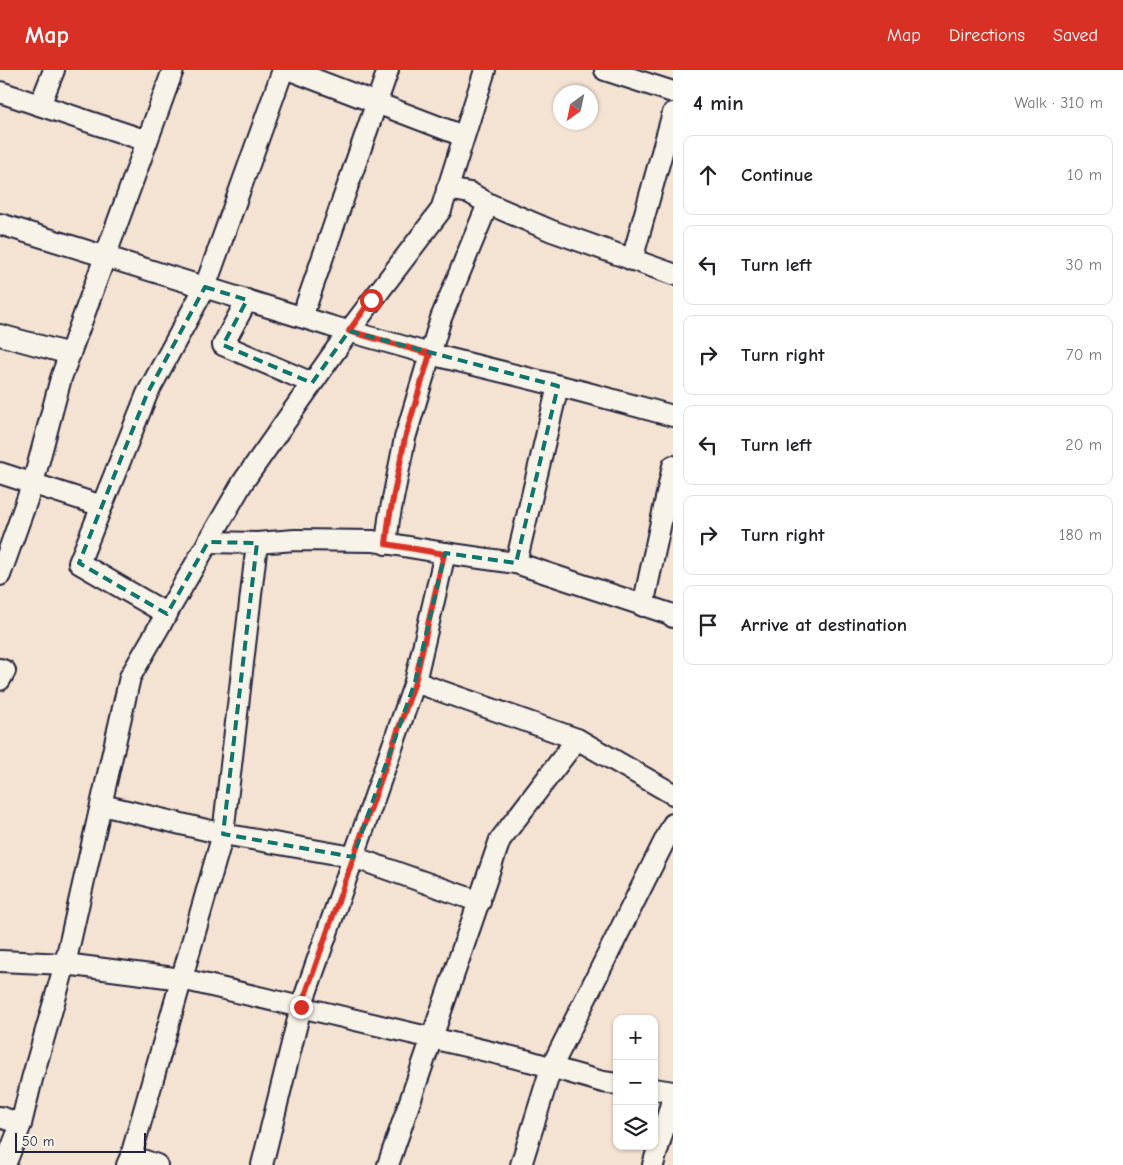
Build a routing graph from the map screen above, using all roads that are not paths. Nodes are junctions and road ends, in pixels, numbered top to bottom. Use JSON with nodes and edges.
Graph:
{"nodes":[{"id":1,"x":54,"y":70,"type":"edge"},
{"id":2,"x":173,"y":70,"type":"edge"},
{"id":3,"x":283,"y":70,"type":"edge"},
{"id":4,"x":290,"y":70,"type":"edge"},
{"id":5,"x":388,"y":70,"type":"edge"},
{"id":6,"x":485,"y":70,"type":"edge"},
{"id":7,"x":606,"y":70,"type":"edge"},
{"id":8,"x":0,"y":92,"type":"edge"},
{"id":9,"x":673,"y":92,"type":"edge"},
{"id":10,"x":377,"y":103,"type":"junction"},
{"id":11,"x":40,"y":105,"type":"junction"},
{"id":12,"x":673,"y":113,"type":"edge"},
{"id":13,"x":464,"y":136,"type":"junction"},
{"id":14,"x":148,"y":142,"type":"junction"},
{"id":15,"x":447,"y":189,"type":"junction"},
{"id":16,"x":489,"y":204,"type":"junction"},
{"id":17,"x":0,"y":224,"type":"edge"},
{"id":18,"x":106,"y":257,"type":"junction"},
{"id":19,"x":632,"y":260,"type":"junction"},
{"id":20,"x":673,"y":274,"type":"edge"},
{"id":21,"x":205,"y":287,"type":"junction"},
{"id":22,"x":247,"y":300,"type":"junction"},
{"id":23,"x":302,"y":317,"type":"junction"},
{"id":24,"x":349,"y":331,"type":"junction"},
{"id":25,"x":0,"y":335,"type":"edge"},
{"id":26,"x":70,"y":354,"type":"junction"},
{"id":27,"x":430,"y":354,"type":"junction"},
{"id":28,"x":312,"y":383,"type":"junction"},
{"id":29,"x":558,"y":386,"type":"junction"},
{"id":30,"x":673,"y":416,"type":"edge"},
{"id":31,"x":673,"y":466,"type":"edge"},
{"id":32,"x":0,"y":473,"type":"edge"},
{"id":33,"x":33,"y":483,"type":"junction"},
{"id":34,"x":102,"y":506,"type":"junction"},
{"id":35,"x":208,"y":542,"type":"junction"},
{"id":36,"x":257,"y":543,"type":"junction"},
{"id":37,"x":386,"y":544,"type":"junction"},
{"id":38,"x":444,"y":554,"type":"junction"},
{"id":39,"x":516,"y":563,"type":"junction"},
{"id":40,"x":0,"y":575,"type":"edge"},
{"id":41,"x":643,"y":606,"type":"junction"},
{"id":42,"x":167,"y":614,"type":"junction"},
{"id":43,"x":673,"y":617,"type":"edge"},
{"id":44,"x":0,"y":669,"type":"edge"},
{"id":45,"x":0,"y":680,"type":"edge"},
{"id":46,"x":415,"y":682,"type":"junction"},
{"id":47,"x":577,"y":739,"type":"junction"},
{"id":48,"x":673,"y":794,"type":"edge"},
{"id":49,"x":102,"y":805,"type":"junction"},
{"id":50,"x":673,"y":824,"type":"edge"},
{"id":51,"x":223,"y":834,"type":"junction"},
{"id":52,"x":353,"y":857,"type":"junction"},
{"id":53,"x":480,"y":902,"type":"junction"},
{"id":54,"x":0,"y":961,"type":"edge"},
{"id":55,"x":65,"y":964,"type":"junction"},
{"id":56,"x":182,"y":979,"type":"junction"},
{"id":57,"x":301,"y":1007,"type":"junction"},
{"id":58,"x":431,"y":1038,"type":"junction"},
{"id":59,"x":551,"y":1068,"type":"junction"},
{"id":60,"x":613,"y":1083,"type":"edge"},
{"id":61,"x":658,"y":1090,"type":"edge"},
{"id":62,"x":673,"y":1092,"type":"edge"},
{"id":63,"x":673,"y":1097,"type":"edge"},
{"id":64,"x":0,"y":1117,"type":"edge"},
{"id":65,"x":21,"y":1124,"type":"junction"},
{"id":66,"x":129,"y":1161,"type":"edge"},
{"id":67,"x":5,"y":1165,"type":"edge"},
{"id":68,"x":157,"y":1165,"type":"edge"},
{"id":69,"x":262,"y":1165,"type":"edge"},
{"id":70,"x":388,"y":1165,"type":"edge"},
{"id":71,"x":521,"y":1165,"type":"edge"},
{"id":72,"x":653,"y":1165,"type":"edge"}],
"edges":[{"from":1,"to":11,"type":"street"},
{"from":2,"to":14,"type":"street"},
{"from":3,"to":21,"type":"street"},
{"from":4,"to":10,"type":"street"},
{"from":5,"to":10,"type":"street"},
{"from":6,"to":13,"type":"street"},
{"from":7,"to":9,"type":"street"},
{"from":8,"to":11,"type":"street"},
{"from":10,"to":13,"type":"street"},
{"from":10,"to":23,"type":"street"},
{"from":11,"to":14,"type":"street"},
{"from":12,"to":19,"type":"street"},
{"from":13,"to":15,"type":"street"},
{"from":14,"to":18,"type":"street"},
{"from":15,"to":16,"type":"street"},
{"from":15,"to":24,"type":"street"},
{"from":16,"to":19,"type":"street"},
{"from":16,"to":27,"type":"street"},
{"from":17,"to":18,"type":"street"},
{"from":18,"to":21,"type":"street"},
{"from":18,"to":26,"type":"street"},
{"from":19,"to":20,"type":"street"},
{"from":21,"to":22,"type":"street"},
{"from":21,"to":34,"type":"street"},
{"from":22,"to":23,"type":"street"},
{"from":22,"to":28,"type":"street"},
{"from":23,"to":24,"type":"street"},
{"from":24,"to":27,"type":"street"},
{"from":24,"to":28,"type":"street"},
{"from":25,"to":26,"type":"street"},
{"from":26,"to":33,"type":"street"},
{"from":27,"to":29,"type":"street"},
{"from":27,"to":37,"type":"street"},
{"from":28,"to":35,"type":"street"},
{"from":29,"to":30,"type":"street"},
{"from":29,"to":39,"type":"street"},
{"from":31,"to":41,"type":"street"},
{"from":32,"to":33,"type":"street"},
{"from":33,"to":34,"type":"street"},
{"from":33,"to":40,"type":"street"},
{"from":34,"to":42,"type":"street"},
{"from":35,"to":36,"type":"street"},
{"from":35,"to":42,"type":"street"},
{"from":36,"to":37,"type":"street"},
{"from":36,"to":51,"type":"street"},
{"from":37,"to":38,"type":"street"},
{"from":38,"to":39,"type":"street"},
{"from":38,"to":46,"type":"street"},
{"from":39,"to":41,"type":"street"},
{"from":41,"to":43,"type":"street"},
{"from":42,"to":49,"type":"street"},
{"from":44,"to":45,"type":"street"},
{"from":46,"to":47,"type":"street"},
{"from":46,"to":52,"type":"street"},
{"from":47,"to":48,"type":"street"},
{"from":47,"to":53,"type":"street"},
{"from":49,"to":51,"type":"street"},
{"from":49,"to":55,"type":"street"},
{"from":50,"to":59,"type":"street"},
{"from":51,"to":52,"type":"street"},
{"from":51,"to":56,"type":"street"},
{"from":52,"to":53,"type":"street"},
{"from":52,"to":57,"type":"street"},
{"from":53,"to":58,"type":"street"},
{"from":54,"to":55,"type":"street"},
{"from":55,"to":56,"type":"street"},
{"from":55,"to":65,"type":"street"},
{"from":56,"to":57,"type":"street"},
{"from":56,"to":66,"type":"street"},
{"from":57,"to":58,"type":"street"},
{"from":57,"to":69,"type":"street"},
{"from":58,"to":59,"type":"street"},
{"from":58,"to":70,"type":"street"},
{"from":59,"to":60,"type":"street"},
{"from":59,"to":71,"type":"street"},
{"from":61,"to":62,"type":"street"},
{"from":63,"to":72,"type":"street"},
{"from":64,"to":65,"type":"street"},
{"from":65,"to":67,"type":"street"},
{"from":66,"to":68,"type":"street"}]}
